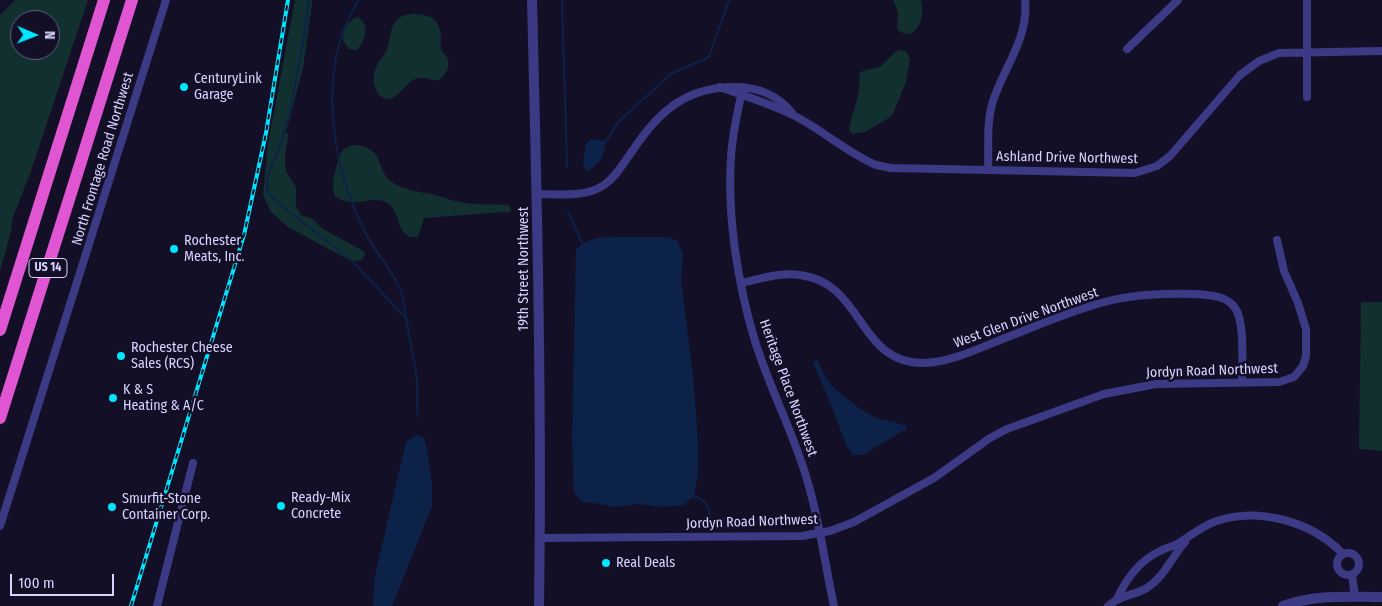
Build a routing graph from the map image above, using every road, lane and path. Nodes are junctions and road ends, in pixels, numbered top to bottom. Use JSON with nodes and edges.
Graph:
{"nodes":[{"id":1,"x":104,"y":0,"type":"edge"},
{"id":2,"x":132,"y":0,"type":"edge"},
{"id":3,"x":166,"y":0,"type":"edge"},
{"id":4,"x":532,"y":0,"type":"edge"},
{"id":5,"x":1025,"y":0,"type":"edge"},
{"id":6,"x":1178,"y":0,"type":"edge"},
{"id":7,"x":1307,"y":0,"type":"edge"},
{"id":8,"x":1127,"y":49,"type":"dead end"},
{"id":9,"x":1382,"y":51,"type":"edge"},
{"id":10,"x":1306,"y":52,"type":"junction"},
{"id":11,"x":742,"y":91,"type":"junction"},
{"id":12,"x":1307,"y":97,"type":"dead end"},
{"id":13,"x":988,"y":170,"type":"junction"},
{"id":14,"x":537,"y":194,"type":"junction"},
{"id":15,"x":1277,"y":240,"type":"dead end"},
{"id":16,"x":741,"y":283,"type":"junction"},
{"id":17,"x":0,"y":330,"type":"edge"},
{"id":18,"x":1242,"y":382,"type":"junction"},
{"id":19,"x":0,"y":418,"type":"edge"},
{"id":20,"x":193,"y":463,"type":"dead end"},
{"id":21,"x":0,"y":526,"type":"edge"},
{"id":22,"x":819,"y":534,"type":"junction"},
{"id":23,"x":1189,"y":537,"type":"junction"},
{"id":24,"x":540,"y":538,"type":"junction"},
{"id":25,"x":1342,"y":553,"type":"junction"},
{"id":26,"x":1352,"y":575,"type":"junction"},
{"id":27,"x":1382,"y":597,"type":"edge"},
{"id":28,"x":1117,"y":599,"type":"junction"},
{"id":29,"x":1355,"y":601,"type":"edge"},
{"id":30,"x":157,"y":606,"type":"edge"},
{"id":31,"x":538,"y":606,"type":"edge"},
{"id":32,"x":544,"y":606,"type":"edge"},
{"id":33,"x":834,"y":606,"type":"edge"},
{"id":34,"x":1108,"y":606,"type":"edge"},
{"id":35,"x":1282,"y":606,"type":"edge"}],
"edges":[{"from":1,"to":17,"type":"highway","number":"US 14"},
{"from":2,"to":19,"type":"highway","number":"US 14"},
{"from":3,"to":21,"type":"street","name":"North Frontage Road Northwest"},
{"from":4,"to":14,"type":"street","name":"19th Street Northwest"},
{"from":5,"to":13,"type":"street"},
{"from":6,"to":8,"type":"street"},
{"from":7,"to":10,"type":"street"},
{"from":9,"to":10,"type":"street","name":"Ashland Drive Northwest"},
{"from":10,"to":12,"type":"street"},
{"from":10,"to":13,"type":"street","name":"Ashland Drive Northwest"},
{"from":11,"to":13,"type":"street","name":"Ashland Drive Northwest"},
{"from":11,"to":14,"type":"street","name":"Ashland Drive Northwest"},
{"from":11,"to":16,"type":"street","name":"Heritage Place Northwest"},
{"from":14,"to":24,"type":"street","name":"19th Street Northwest"},
{"from":15,"to":18,"type":"street","name":"Jordyn Road Northwest"},
{"from":16,"to":18,"type":"street","name":"West Glen Drive Northwest"},
{"from":16,"to":22,"type":"street","name":"Heritage Place Northwest"},
{"from":18,"to":22,"type":"street","name":"Jordyn Road Northwest"},
{"from":20,"to":30,"type":"street"},
{"from":22,"to":24,"type":"street","name":"Jordyn Road Northwest"},
{"from":22,"to":33,"type":"street","name":"Heritage Place Northwest"},
{"from":23,"to":25,"type":"street"},
{"from":23,"to":28,"type":"street"},
{"from":23,"to":28,"type":"street"},
{"from":24,"to":31,"type":"street","name":"19th Street Northwest"},
{"from":24,"to":32,"type":"street","name":"19th Street Northwest"},
{"from":25,"to":26,"type":"street"},
{"from":25,"to":26,"type":"street"},
{"from":26,"to":29,"type":"street"},
{"from":27,"to":29,"type":"street"},
{"from":28,"to":34,"type":"street"},
{"from":29,"to":35,"type":"street"}]}
